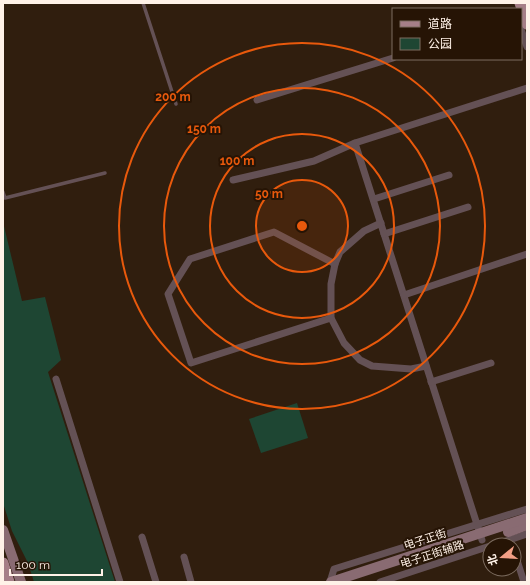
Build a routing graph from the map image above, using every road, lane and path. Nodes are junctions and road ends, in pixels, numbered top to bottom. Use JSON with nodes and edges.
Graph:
{"nodes":[{"id":1,"x":143,"y":3,"type":"edge"},
{"id":2,"x":522,"y":9,"type":"edge"},
{"id":3,"x":527,"y":24,"type":"edge"},
{"id":4,"x":522,"y":32,"type":"edge"},
{"id":5,"x":527,"y":47,"type":"edge"},
{"id":6,"x":392,"y":58,"type":"edge"},
{"id":7,"x":527,"y":88,"type":"edge"},
{"id":8,"x":257,"y":100,"type":"dead end"},
{"id":9,"x":176,"y":104,"type":"dead end"},
{"id":10,"x":355,"y":143,"type":"junction"},
{"id":11,"x":105,"y":173,"type":"dead end"},
{"id":12,"x":449,"y":175,"type":"dead end"},
{"id":13,"x":233,"y":180,"type":"dead end"},
{"id":14,"x":3,"y":192,"type":"edge"},
{"id":15,"x":374,"y":200,"type":"junction"},
{"id":16,"x":468,"y":207,"type":"dead end"},
{"id":17,"x":381,"y":224,"type":"junction"},
{"id":18,"x":384,"y":234,"type":"junction"},
{"id":19,"x":527,"y":254,"type":"edge"},
{"id":20,"x":335,"y":264,"type":"junction"},
{"id":21,"x":404,"y":295,"type":"junction"},
{"id":22,"x":331,"y":318,"type":"junction"},
{"id":23,"x":491,"y":363,"type":"dead end"},
{"id":24,"x":426,"y":366,"type":"junction"},
{"id":25,"x":56,"y":379,"type":"dead end"},
{"id":26,"x":431,"y":382,"type":"junction"},
{"id":27,"x":527,"y":508,"type":"edge"},
{"id":28,"x":527,"y":518,"type":"edge"},
{"id":29,"x":527,"y":525,"type":"edge"},
{"id":30,"x":3,"y":530,"type":"edge"},
{"id":31,"x":527,"y":534,"type":"edge"},
{"id":32,"x":142,"y":536,"type":"dead end"},
{"id":33,"x":482,"y":536,"type":"edge"},
{"id":34,"x":512,"y":537,"type":"edge"},
{"id":35,"x":517,"y":537,"type":"edge"},
{"id":36,"x":184,"y":557,"type":"dead end"},
{"id":37,"x":3,"y":563,"type":"edge"},
{"id":38,"x":9,"y":582,"type":"edge"},
{"id":39,"x":21,"y":582,"type":"edge"},
{"id":40,"x":120,"y":582,"type":"edge"},
{"id":41,"x":156,"y":582,"type":"edge"},
{"id":42,"x":191,"y":582,"type":"edge"},
{"id":43,"x":331,"y":582,"type":"edge"},
{"id":44,"x":352,"y":582,"type":"edge"},
{"id":45,"x":380,"y":582,"type":"edge"}],
"edges":[{"from":1,"to":9,"type":"lane"},
{"from":2,"to":3,"type":"main road"},
{"from":4,"to":5,"type":"street"},
{"from":6,"to":8,"type":"street"},
{"from":7,"to":10,"type":"street"},
{"from":10,"to":13,"type":"street"},
{"from":10,"to":15,"type":"street"},
{"from":11,"to":14,"type":"lane"},
{"from":12,"to":15,"type":"street"},
{"from":15,"to":17,"type":"street"},
{"from":16,"to":18,"type":"street"},
{"from":17,"to":18,"type":"street"},
{"from":17,"to":20,"type":"street"},
{"from":18,"to":21,"type":"street"},
{"from":19,"to":21,"type":"street"},
{"from":20,"to":22,"type":"street"},
{"from":20,"to":22,"type":"street"},
{"from":21,"to":24,"type":"street"},
{"from":22,"to":24,"type":"street"},
{"from":23,"to":26,"type":"street"},
{"from":24,"to":26,"type":"street"},
{"from":25,"to":40,"type":"street"},
{"from":26,"to":33,"type":"street"},
{"from":27,"to":33,"type":"street","name":"电子正街辅路"},
{"from":28,"to":33,"type":"main road","name":"电子正街"},
{"from":29,"to":34,"type":"main road","name":"电子正街"},
{"from":30,"to":39,"type":"main road"},
{"from":31,"to":35,"type":"street"},
{"from":32,"to":41,"type":"street"},
{"from":33,"to":43,"type":"main road","name":"电子正街"},
{"from":33,"to":44,"type":"main road","name":"电子正街"},
{"from":33,"to":45,"type":"street","name":"电子正街辅路"},
{"from":36,"to":42,"type":"street"},
{"from":37,"to":38,"type":"main road"}]}
